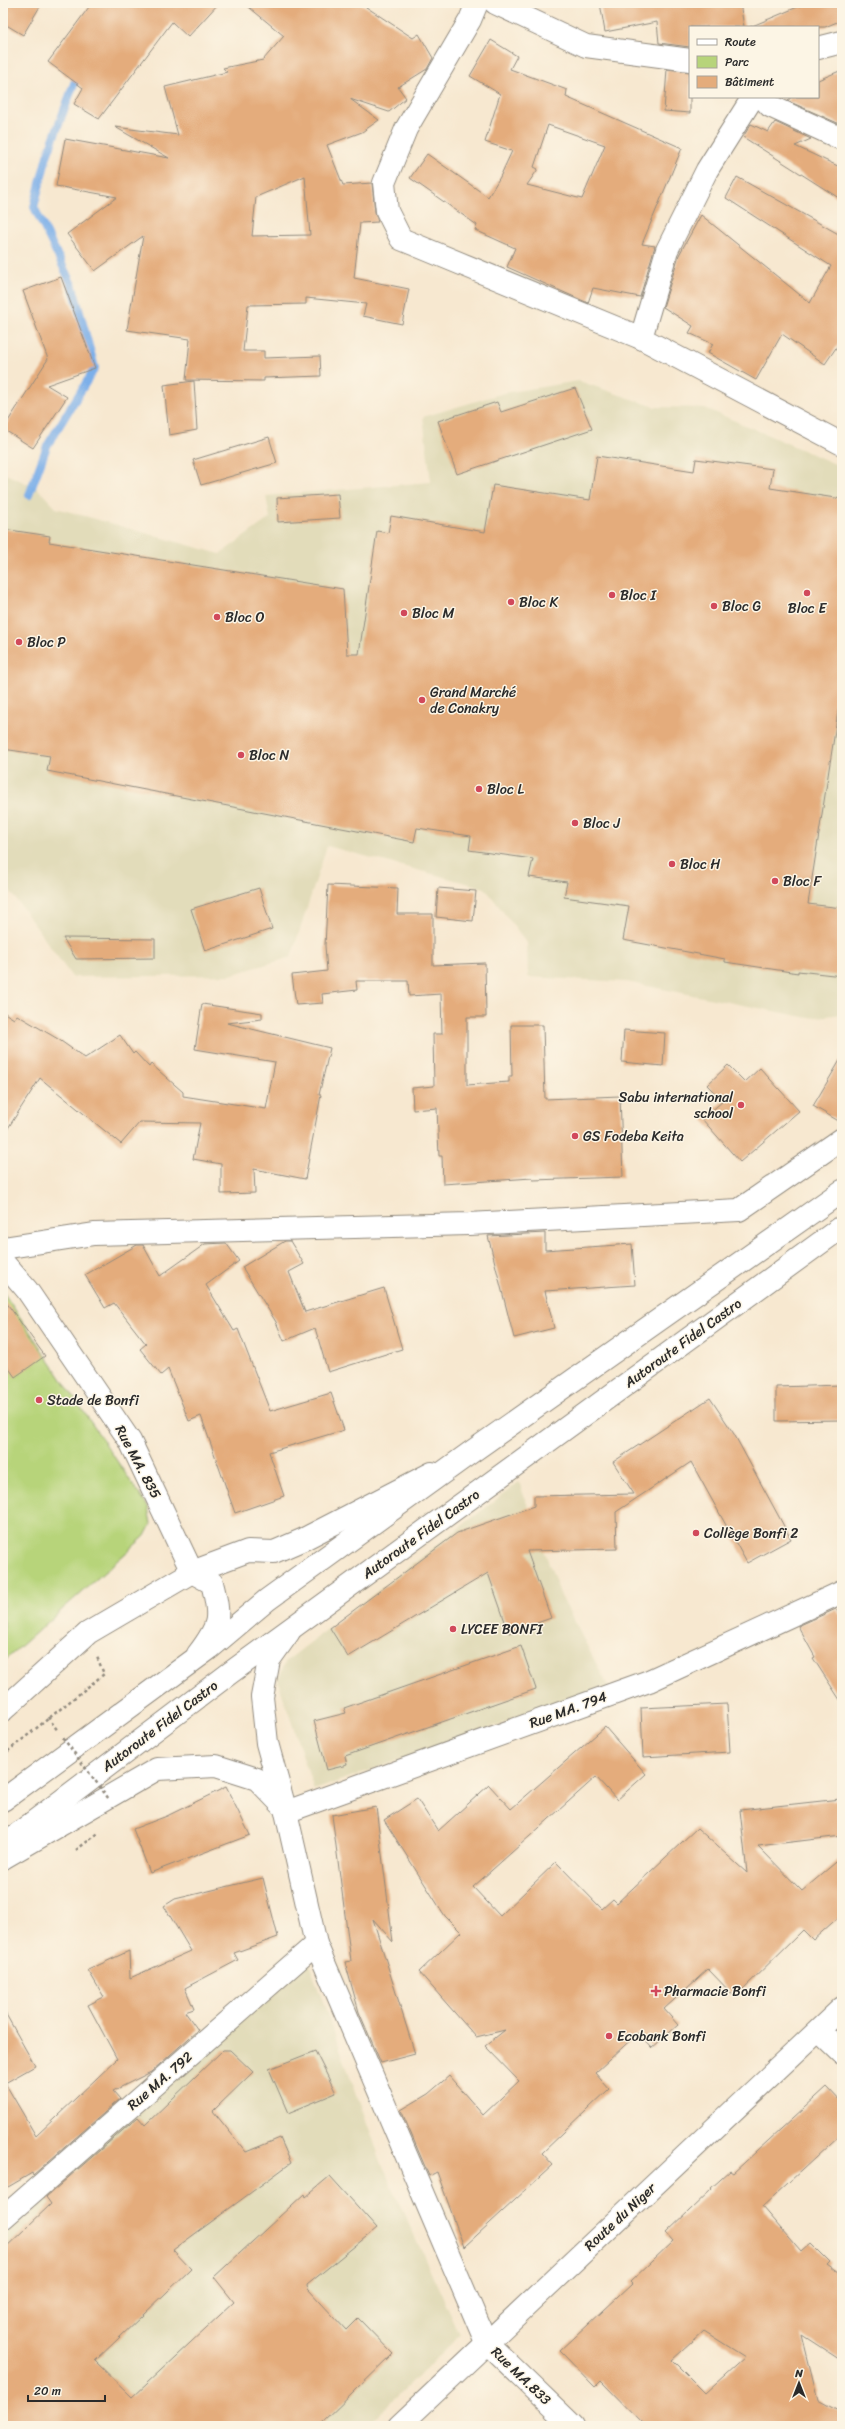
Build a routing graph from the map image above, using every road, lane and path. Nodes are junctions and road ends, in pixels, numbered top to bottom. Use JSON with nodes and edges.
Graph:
{"nodes":[{"id":1,"x":477,"y":3,"type":"edge"},
{"id":2,"x":495,"y":3,"type":"edge"},
{"id":3,"x":842,"y":42,"type":"edge"},
{"id":4,"x":819,"y":48,"type":"edge"},
{"id":5,"x":689,"y":60,"type":"edge"},
{"id":6,"x":752,"y":98,"type":"edge"},
{"id":7,"x":763,"y":98,"type":"edge"},
{"id":8,"x":842,"y":138,"type":"edge"},
{"id":9,"x":641,"y":338,"type":"junction"},
{"id":10,"x":842,"y":444,"type":"edge"},
{"id":11,"x":842,"y":1139,"type":"edge"},
{"id":12,"x":842,"y":1191,"type":"edge"},
{"id":13,"x":842,"y":1227,"type":"edge"},
{"id":14,"x":3,"y":1248,"type":"edge"},
{"id":15,"x":3,"y":1262,"type":"edge"},
{"id":16,"x":470,"y":1453,"type":"junction"},
{"id":17,"x":192,"y":1572,"type":"junction"},
{"id":18,"x":842,"y":1592,"type":"edge"},
{"id":19,"x":291,"y":1629,"type":"junction"},
{"id":20,"x":193,"y":1660,"type":"junction"},
{"id":21,"x":93,"y":1685,"type":"dead end"},
{"id":22,"x":3,"y":1710,"type":"edge"},
{"id":23,"x":48,"y":1717,"type":"junction"},
{"id":24,"x":3,"y":1755,"type":"edge"},
{"id":25,"x":109,"y":1799,"type":"dead end"},
{"id":26,"x":3,"y":1800,"type":"edge"},
{"id":27,"x":286,"y":1810,"type":"junction"},
{"id":28,"x":3,"y":1845,"type":"edge"},
{"id":29,"x":3,"y":1858,"type":"edge"},
{"id":30,"x":316,"y":1944,"type":"junction"},
{"id":31,"x":842,"y":2008,"type":"edge"},
{"id":32,"x":819,"y":2031,"type":"junction"},
{"id":33,"x":842,"y":2053,"type":"edge"},
{"id":34,"x":3,"y":2218,"type":"edge"},
{"id":35,"x":486,"y":2342,"type":"junction"},
{"id":36,"x":399,"y":2426,"type":"edge"},
{"id":37,"x":573,"y":2426,"type":"edge"}],
"edges":[{"from":1,"to":9,"type":"main road"},
{"from":2,"to":5,"type":"main road"},
{"from":3,"to":4,"type":"main road"},
{"from":6,"to":9,"type":"main road"},
{"from":7,"to":8,"type":"main road"},
{"from":9,"to":10,"type":"main road"},
{"from":11,"to":14,"type":"main road"},
{"from":12,"to":16,"type":"main road"},
{"from":13,"to":19,"type":"main road","name":"Autoroute Fidel Castro"},
{"from":15,"to":17,"type":"main road","name":"Rue MA. 835"},
{"from":16,"to":17,"type":"main road"},
{"from":16,"to":20,"type":"main road"},
{"from":17,"to":20,"type":"main road"},
{"from":17,"to":22,"type":"main road"},
{"from":18,"to":27,"type":"main road","name":"Rue MA. 794"},
{"from":19,"to":27,"type":"main road"},
{"from":19,"to":28,"type":"main road","name":"Autoroute Fidel Castro"},
{"from":20,"to":26,"type":"main road"},
{"from":21,"to":23,"type":"path"},
{"from":23,"to":24,"type":"path"},
{"from":23,"to":25,"type":"path","bridge":true},
{"from":27,"to":29,"type":"main road"},
{"from":27,"to":30,"type":"main road"},
{"from":30,"to":34,"type":"main road","name":"Rue MA. 792"},
{"from":30,"to":35,"type":"main road"},
{"from":31,"to":32,"type":"main road","name":"Route du Niger"},
{"from":32,"to":33,"type":"main road"},
{"from":32,"to":35,"type":"main road","name":"Route du Niger"},
{"from":35,"to":36,"type":"main road","name":"Route du Niger"},
{"from":35,"to":37,"type":"main road","name":"Rue MA.833"}]}
